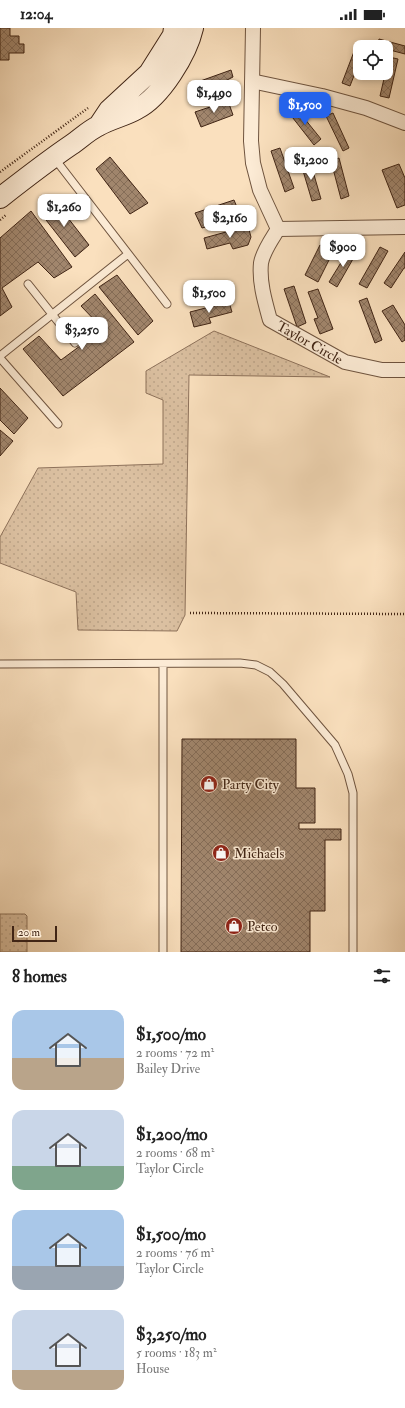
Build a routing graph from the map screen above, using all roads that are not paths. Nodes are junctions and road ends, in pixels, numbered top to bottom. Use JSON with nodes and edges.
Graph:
{"nodes":[{"id":1,"x":174,"y":28,"type":"edge"},
{"id":2,"x":192,"y":28,"type":"edge"},
{"id":3,"x":253,"y":28,"type":"edge"},
{"id":4,"x":252,"y":83,"type":"junction"},
{"id":5,"x":405,"y":123,"type":"edge"},
{"id":6,"x":98,"y":125,"type":"junction"},
{"id":7,"x":54,"y":157,"type":"junction"},
{"id":8,"x":0,"y":198,"type":"edge"},
{"id":9,"x":405,"y":227,"type":"edge"},
{"id":10,"x":278,"y":229,"type":"junction"},
{"id":11,"x":128,"y":254,"type":"junction"},
{"id":12,"x":28,"y":284,"type":"dead end"},
{"id":13,"x":167,"y":304,"type":"dead end"},
{"id":14,"x":52,"y":315,"type":"junction"},
{"id":15,"x":76,"y":343,"type":"dead end"},
{"id":16,"x":0,"y":357,"type":"edge"},
{"id":17,"x":405,"y":370,"type":"edge"},
{"id":18,"x":58,"y":424,"type":"dead end"},
{"id":19,"x":0,"y":664,"type":"edge"},
{"id":20,"x":163,"y":664,"type":"junction"},
{"id":21,"x":163,"y":952,"type":"edge"},
{"id":22,"x":353,"y":952,"type":"edge"}],
"edges":[{"from":1,"to":6,"type":"street"},
{"from":2,"to":6,"type":"street"},
{"from":3,"to":4,"type":"street"},
{"from":4,"to":5,"type":"street"},
{"from":4,"to":10,"type":"street"},
{"from":6,"to":7,"type":"street"},
{"from":7,"to":8,"type":"street"},
{"from":7,"to":11,"type":"lane"},
{"from":9,"to":10,"type":"street"},
{"from":10,"to":17,"type":"street","name":"Taylor Circle"},
{"from":11,"to":13,"type":"lane"},
{"from":11,"to":14,"type":"lane"},
{"from":12,"to":14,"type":"lane"},
{"from":14,"to":15,"type":"lane"},
{"from":14,"to":16,"type":"lane"},
{"from":16,"to":18,"type":"lane"},
{"from":19,"to":20,"type":"lane"},
{"from":20,"to":21,"type":"lane"},
{"from":20,"to":22,"type":"lane"}]}
